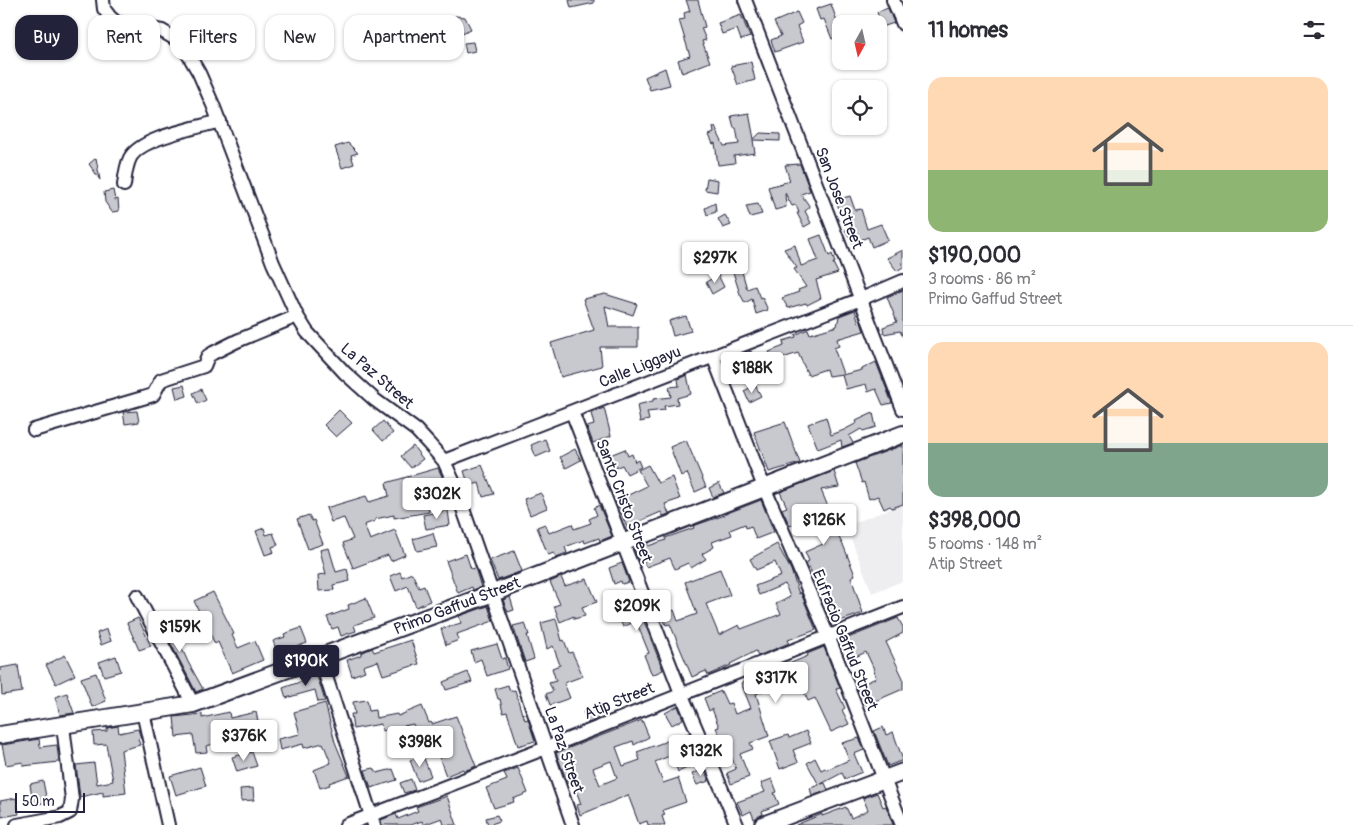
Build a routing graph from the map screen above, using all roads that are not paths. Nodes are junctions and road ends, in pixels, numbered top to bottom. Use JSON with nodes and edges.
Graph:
{"nodes":[{"id":1,"x":103,"y":0,"type":"edge"},
{"id":2,"x":745,"y":0,"type":"edge"},
{"id":3,"x":894,"y":0,"type":"edge"},
{"id":4,"x":903,"y":24,"type":"edge"},
{"id":5,"x":220,"y":122,"type":"junction"},
{"id":6,"x":124,"y":185,"type":"dead end"},
{"id":7,"x":903,"y":281,"type":"edge"},
{"id":8,"x":861,"y":299,"type":"junction"},
{"id":9,"x":297,"y":316,"type":"junction"},
{"id":10,"x":713,"y":356,"type":"junction"},
{"id":11,"x":903,"y":409,"type":"edge"},
{"id":12,"x":572,"y":412,"type":"junction"},
{"id":13,"x":34,"y":430,"type":"dead end"},
{"id":14,"x":903,"y":434,"type":"edge"},
{"id":15,"x":444,"y":461,"type":"junction"},
{"id":16,"x":764,"y":487,"type":"junction"},
{"id":17,"x":623,"y":543,"type":"junction"},
{"id":18,"x":493,"y":593,"type":"junction"},
{"id":19,"x":137,"y":596,"type":"dead end"},
{"id":20,"x":903,"y":607,"type":"edge"},
{"id":21,"x":828,"y":636,"type":"junction"},
{"id":22,"x":320,"y":658,"type":"junction"},
{"id":23,"x":682,"y":693,"type":"junction"},
{"id":24,"x":193,"y":704,"type":"junction"},
{"id":25,"x":143,"y":712,"type":"junction"},
{"id":26,"x":63,"y":726,"type":"junction"},
{"id":27,"x":0,"y":735,"type":"edge"},
{"id":28,"x":546,"y":748,"type":"junction"},
{"id":29,"x":903,"y":772,"type":"edge"},
{"id":30,"x":883,"y":779,"type":"junction"},
{"id":31,"x":372,"y":820,"type":"edge"},
{"id":32,"x":18,"y":825,"type":"edge"},
{"id":33,"x":168,"y":825,"type":"edge"},
{"id":34,"x":346,"y":825,"type":"edge"},
{"id":35,"x":573,"y":825,"type":"edge"},
{"id":36,"x":736,"y":825,"type":"edge"},
{"id":37,"x":763,"y":825,"type":"edge"},
{"id":38,"x":902,"y":825,"type":"edge"}],
"edges":[{"from":1,"to":5,"type":"street","name":"La Paz Street"},
{"from":2,"to":8,"type":"street","name":"San Jose Street"},
{"from":3,"to":4,"type":"street"},
{"from":5,"to":6,"type":"street"},
{"from":5,"to":9,"type":"street","name":"La Paz Street"},
{"from":7,"to":8,"type":"street","name":"Calle Liggayu"},
{"from":8,"to":10,"type":"street","name":"Calle Liggayu"},
{"from":8,"to":11,"type":"street","name":"San Jose Street"},
{"from":9,"to":13,"type":"street"},
{"from":9,"to":15,"type":"street","name":"La Paz Street"},
{"from":10,"to":12,"type":"street","name":"Calle Liggayu"},
{"from":10,"to":16,"type":"street","name":"Eufracio Gaffud Street"},
{"from":12,"to":15,"type":"street","name":"Calle Liggayu"},
{"from":12,"to":17,"type":"street","name":"Santo Cristo Street"},
{"from":14,"to":16,"type":"main road","name":"Primo Gaffud Street"},
{"from":15,"to":18,"type":"street","name":"La Paz Street"},
{"from":16,"to":17,"type":"main road","name":"Primo Gaffud Street"},
{"from":16,"to":21,"type":"street","name":"Eufracio Gaffud Street"},
{"from":17,"to":18,"type":"main road","name":"Primo Gaffud Street"},
{"from":17,"to":23,"type":"street","name":"Santo Cristo Street"},
{"from":18,"to":22,"type":"main road","name":"Primo Gaffud Street"},
{"from":18,"to":28,"type":"street","name":"La Paz Street"},
{"from":19,"to":24,"type":"street"},
{"from":20,"to":21,"type":"street","name":"Atip Street"},
{"from":21,"to":23,"type":"street","name":"Atip Street"},
{"from":21,"to":30,"type":"street","name":"Eufracio Gaffud Street"},
{"from":22,"to":24,"type":"main road","name":"Primo Gaffud Street"},
{"from":22,"to":31,"type":"street"},
{"from":23,"to":28,"type":"street","name":"Atip Street"},
{"from":23,"to":36,"type":"street","name":"Santo Cristo Street"},
{"from":24,"to":25,"type":"main road","name":"Primo Gaffud Street"},
{"from":25,"to":26,"type":"main road","name":"Primo Gaffud Street"},
{"from":25,"to":33,"type":"street"},
{"from":26,"to":27,"type":"main road","name":"Primo Gaffud Street"},
{"from":26,"to":32,"type":"street"},
{"from":28,"to":31,"type":"street","name":"Atip Street"},
{"from":28,"to":35,"type":"street","name":"La Paz Street"},
{"from":29,"to":30,"type":"main road"},
{"from":30,"to":37,"type":"main road"},
{"from":30,"to":38,"type":"street","name":"Eufracio Gaffud Street"},
{"from":31,"to":34,"type":"street","name":"Atip Street"}]}
